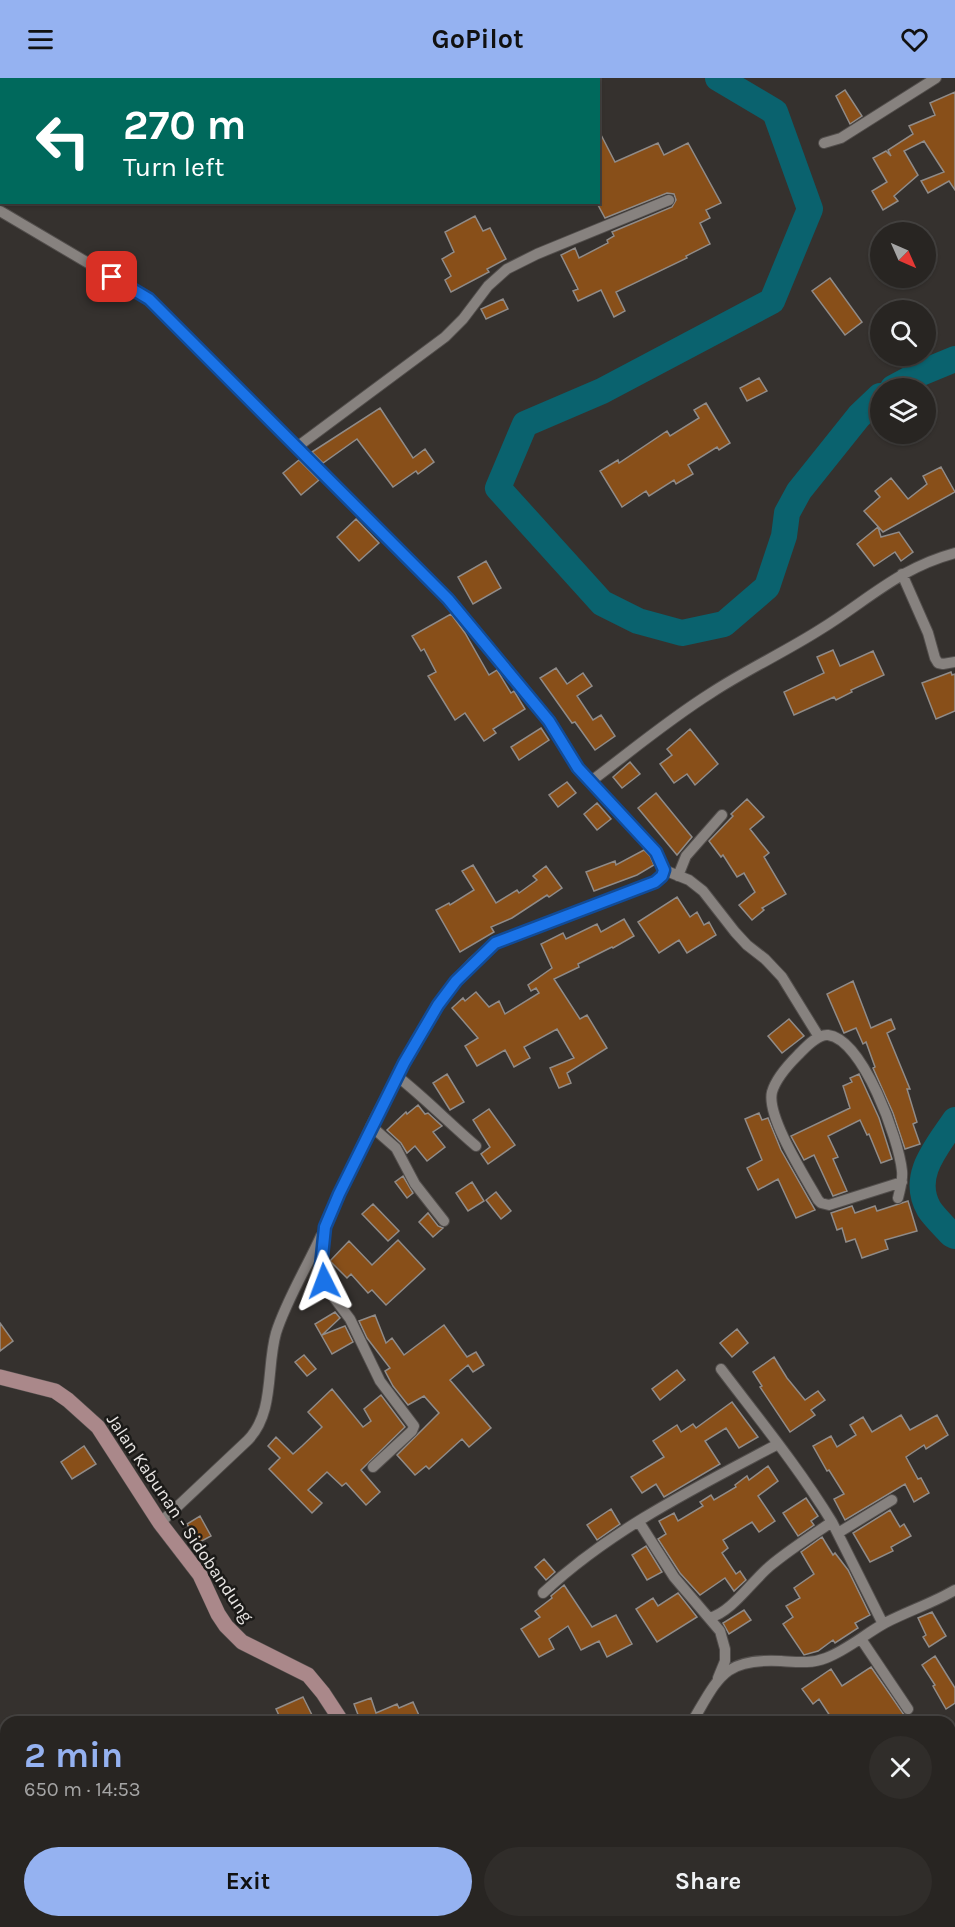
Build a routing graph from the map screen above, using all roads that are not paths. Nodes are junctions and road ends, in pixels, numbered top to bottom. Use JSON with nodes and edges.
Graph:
{"nodes":[{"id":1,"x":936,"y":78,"type":"edge"},
{"id":2,"x":824,"y":143,"type":"dead end"},
{"id":3,"x":669,"y":200,"type":"dead end"},
{"id":4,"x":0,"y":211,"type":"edge"},
{"id":5,"x":297,"y":447,"type":"junction"},
{"id":6,"x":955,"y":553,"type":"edge"},
{"id":7,"x":902,"y":574,"type":"junction"},
{"id":8,"x":955,"y":662,"type":"edge"},
{"id":9,"x":590,"y":782,"type":"junction"},
{"id":10,"x":722,"y":815,"type":"dead end"},
{"id":11,"x":664,"y":870,"type":"junction"},
{"id":12,"x":678,"y":876,"type":"junction"},
{"id":13,"x":819,"y":1036,"type":"junction"},
{"id":14,"x":397,"y":1076,"type":"junction"},
{"id":15,"x":371,"y":1126,"type":"junction"},
{"id":16,"x":476,"y":1146,"type":"dead end"},
{"id":17,"x":902,"y":1182,"type":"junction"},
{"id":18,"x":898,"y":1198,"type":"dead end"},
{"id":19,"x":444,"y":1221,"type":"dead end"},
{"id":20,"x":325,"y":1227,"type":"junction"},
{"id":21,"x":721,"y":1369,"type":"dead end"},
{"id":22,"x":0,"y":1377,"type":"edge"},
{"id":23,"x":778,"y":1444,"type":"junction"},
{"id":24,"x":373,"y":1467,"type":"dead end"},
{"id":25,"x":892,"y":1500,"type":"dead end"},
{"id":26,"x":639,"y":1522,"type":"junction"},
{"id":27,"x":832,"y":1522,"type":"junction"},
{"id":28,"x":160,"y":1523,"type":"junction"},
{"id":29,"x":838,"y":1533,"type":"junction"},
{"id":30,"x":955,"y":1590,"type":"edge"},
{"id":31,"x":543,"y":1593,"type":"dead end"},
{"id":32,"x":709,"y":1618,"type":"junction"},
{"id":33,"x":883,"y":1624,"type":"junction"},
{"id":34,"x":861,"y":1639,"type":"junction"},
{"id":35,"x":718,"y":1679,"type":"junction"},
{"id":36,"x":908,"y":1709,"type":"dead end"},
{"id":37,"x":338,"y":1716,"type":"edge"},
{"id":38,"x":696,"y":1716,"type":"edge"}],
"edges":[{"from":1,"to":2,"type":"street"},
{"from":3,"to":5,"type":"street"},
{"from":4,"to":5,"type":"street"},
{"from":5,"to":9,"type":"street"},
{"from":6,"to":7,"type":"street"},
{"from":7,"to":8,"type":"street"},
{"from":7,"to":9,"type":"street"},
{"from":9,"to":11,"type":"street"},
{"from":10,"to":12,"type":"street"},
{"from":11,"to":12,"type":"street"},
{"from":11,"to":14,"type":"street"},
{"from":12,"to":13,"type":"street"},
{"from":13,"to":17,"type":"street"},
{"from":13,"to":17,"type":"street"},
{"from":14,"to":15,"type":"street"},
{"from":14,"to":16,"type":"street"},
{"from":15,"to":19,"type":"street"},
{"from":15,"to":20,"type":"street"},
{"from":17,"to":18,"type":"street"},
{"from":20,"to":24,"type":"street"},
{"from":20,"to":28,"type":"street"},
{"from":21,"to":23,"type":"street"},
{"from":22,"to":28,"type":"street","name":"Jalan Kabunan - Sidobandung"},
{"from":23,"to":26,"type":"street"},
{"from":23,"to":27,"type":"street"},
{"from":25,"to":29,"type":"street"},
{"from":26,"to":31,"type":"street"},
{"from":26,"to":32,"type":"street"},
{"from":27,"to":29,"type":"street"},
{"from":27,"to":32,"type":"street"},
{"from":28,"to":37,"type":"street","name":"Jalan Kabunan - Sidobandung"},
{"from":29,"to":33,"type":"street"},
{"from":30,"to":33,"type":"street"},
{"from":32,"to":35,"type":"street"},
{"from":33,"to":34,"type":"street"},
{"from":34,"to":35,"type":"street"},
{"from":34,"to":36,"type":"street"},
{"from":35,"to":38,"type":"street"}]}
